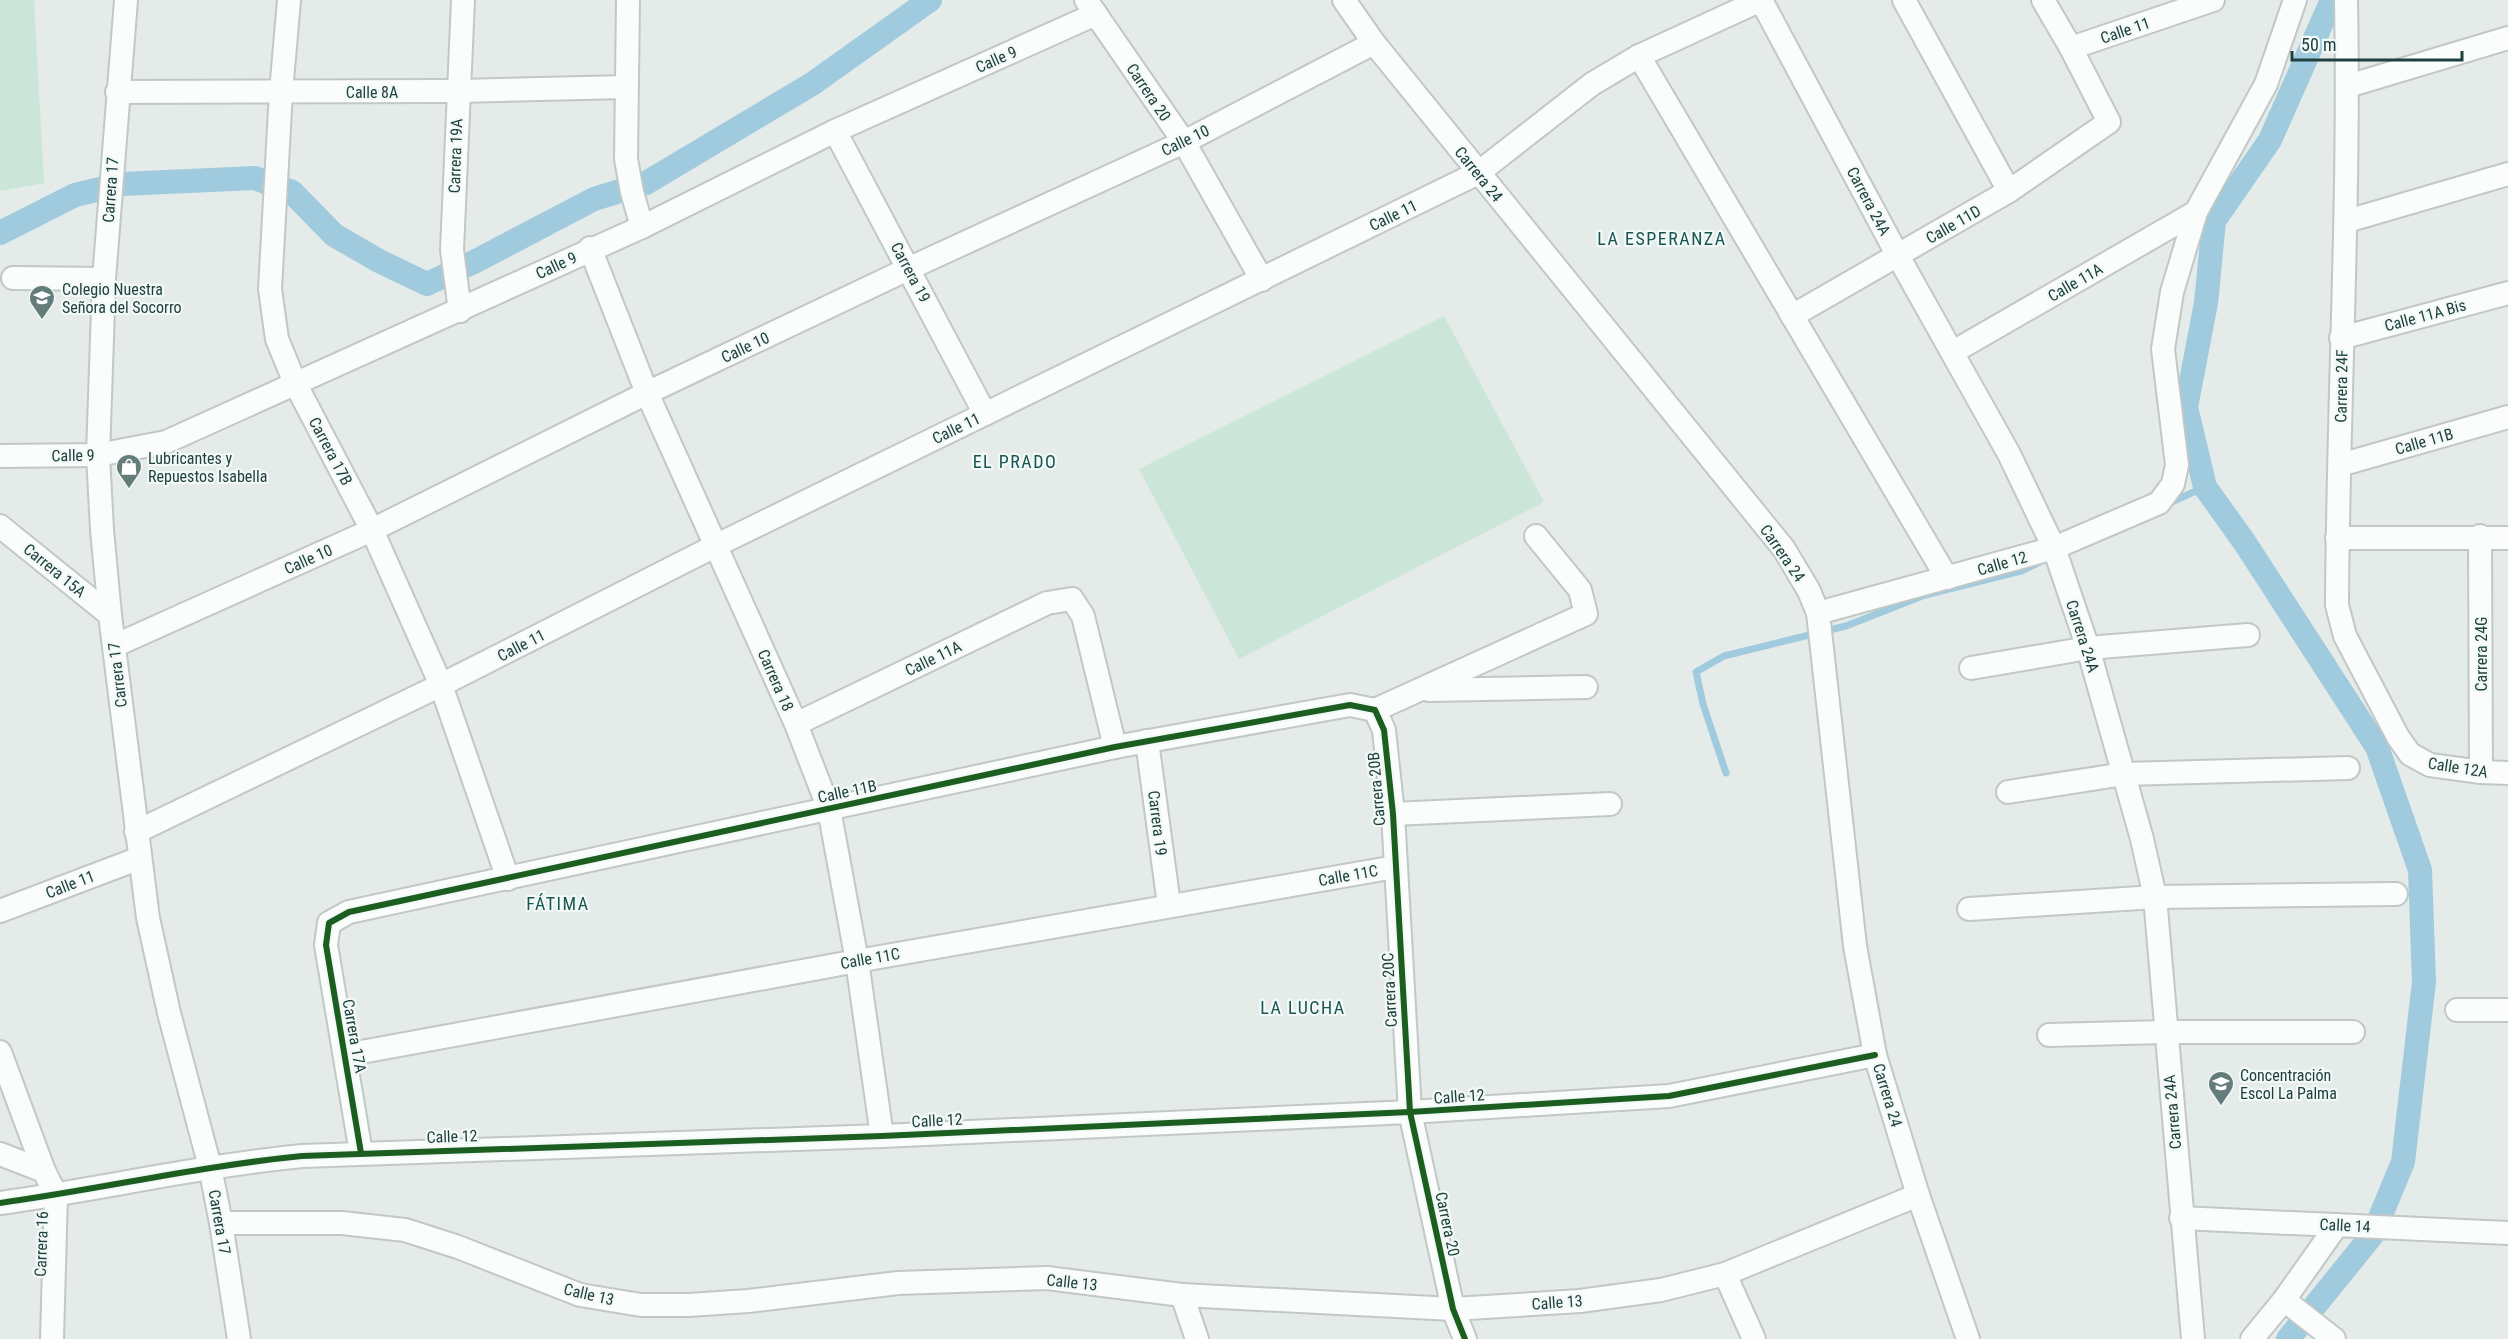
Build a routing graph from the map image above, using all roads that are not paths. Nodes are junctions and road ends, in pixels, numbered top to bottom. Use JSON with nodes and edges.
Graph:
{"nodes":[{"id":1,"x":126,"y":0,"type":"edge"},
{"id":2,"x":289,"y":0,"type":"edge"},
{"id":3,"x":463,"y":0,"type":"edge"},
{"id":4,"x":628,"y":0,"type":"edge"},
{"id":5,"x":1344,"y":0,"type":"edge"},
{"id":6,"x":1761,"y":0,"type":"edge"},
{"id":7,"x":1904,"y":0,"type":"edge"},
{"id":8,"x":2043,"y":0,"type":"edge"},
{"id":9,"x":2213,"y":0,"type":"edge"},
{"id":10,"x":2295,"y":0,"type":"edge"},
{"id":11,"x":2346,"y":0,"type":"edge"},
{"id":12,"x":1091,"y":7,"type":"edge"},
{"id":13,"x":2508,"y":38,"type":"edge"},
{"id":14,"x":1374,"y":43,"type":"junction"},
{"id":15,"x":2071,"y":48,"type":"junction"},
{"id":16,"x":1639,"y":56,"type":"junction"},
{"id":17,"x":2348,"y":86,"type":"junction"},
{"id":18,"x":626,"y":87,"type":"junction"},
{"id":19,"x":458,"y":91,"type":"junction"},
{"id":20,"x":117,"y":92,"type":"junction"},
{"id":21,"x":281,"y":92,"type":"junction"},
{"id":22,"x":835,"y":131,"type":"junction"},
{"id":23,"x":1184,"y":142,"type":"junction"},
{"id":24,"x":1478,"y":173,"type":"junction"},
{"id":25,"x":2508,"y":174,"type":"edge"},
{"id":26,"x":2009,"y":191,"type":"junction"},
{"id":27,"x":2196,"y":212,"type":"junction"},
{"id":28,"x":2347,"y":220,"type":"junction"},
{"id":29,"x":642,"y":227,"type":"junction"},
{"id":30,"x":590,"y":248,"type":"junction"},
{"id":31,"x":1898,"y":256,"type":"junction"},
{"id":32,"x":910,"y":268,"type":"junction"},
{"id":33,"x":13,"y":278,"type":"dead end"},
{"id":34,"x":104,"y":279,"type":"junction"},
{"id":35,"x":1262,"y":279,"type":"junction"},
{"id":36,"x":2508,"y":293,"type":"edge"},
{"id":37,"x":460,"y":311,"type":"junction"},
{"id":38,"x":1792,"y":316,"type":"junction"},
{"id":39,"x":2341,"y":338,"type":"junction"},
{"id":40,"x":1953,"y":352,"type":"junction"},
{"id":41,"x":295,"y":383,"type":"junction"},
{"id":42,"x":647,"y":393,"type":"junction"},
{"id":43,"x":985,"y":414,"type":"junction"},
{"id":44,"x":2508,"y":417,"type":"edge"},
{"id":45,"x":98,"y":455,"type":"junction"},
{"id":46,"x":0,"y":456,"type":"edge"},
{"id":47,"x":2340,"y":465,"type":"junction"},
{"id":48,"x":0,"y":526,"type":"edge"},
{"id":49,"x":372,"y":530,"type":"junction"},
{"id":50,"x":1536,"y":536,"type":"dead end"},
{"id":51,"x":2480,"y":536,"type":"junction"},
{"id":52,"x":2337,"y":538,"type":"junction"},
{"id":53,"x":2508,"y":538,"type":"edge"},
{"id":54,"x":717,"y":545,"type":"junction"},
{"id":55,"x":2054,"y":548,"type":"junction"},
{"id":56,"x":1947,"y":578,"type":"junction"},
{"id":57,"x":110,"y":615,"type":"junction"},
{"id":58,"x":1818,"y":619,"type":"junction"},
{"id":59,"x":2248,"y":635,"type":"dead end"},
{"id":60,"x":114,"y":646,"type":"junction"},
{"id":61,"x":2088,"y":648,"type":"junction"},
{"id":62,"x":1971,"y":668,"type":"dead end"},
{"id":63,"x":441,"y":685,"type":"junction"},
{"id":64,"x":1586,"y":687,"type":"dead end"},
{"id":65,"x":1418,"y":690,"type":"junction"},
{"id":66,"x":1375,"y":710,"type":"junction"},
{"id":67,"x":796,"y":724,"type":"junction"},
{"id":68,"x":1148,"y":741,"type":"junction"},
{"id":69,"x":1114,"y":747,"type":"junction"},
{"id":70,"x":2410,"y":754,"type":"joint"},
{"id":71,"x":2348,"y":768,"type":"dead end"},
{"id":72,"x":2481,"y":772,"type":"junction"},
{"id":73,"x":2508,"y":773,"type":"edge"},
{"id":74,"x":2124,"y":774,"type":"junction"},
{"id":75,"x":2008,"y":792,"type":"dead end"},
{"id":76,"x":1610,"y":804,"type":"dead end"},
{"id":77,"x":829,"y":809,"type":"junction"},
{"id":78,"x":1393,"y":814,"type":"junction"},
{"id":79,"x":136,"y":832,"type":"junction"},
{"id":80,"x":140,"y":858,"type":"junction"},
{"id":81,"x":1395,"y":867,"type":"junction"},
{"id":82,"x":508,"y":879,"type":"junction"},
{"id":83,"x":2396,"y":894,"type":"dead end"},
{"id":84,"x":2155,"y":897,"type":"junction"},
{"id":85,"x":1169,"y":905,"type":"junction"},
{"id":86,"x":1969,"y":909,"type":"dead end"},
{"id":87,"x":0,"y":911,"type":"edge"},
{"id":88,"x":328,"y":923,"type":"joint"},
{"id":89,"x":856,"y":960,"type":"junction"},
{"id":90,"x":2457,"y":1010,"type":"dead end"},
{"id":91,"x":2508,"y":1010,"type":"edge"},
{"id":92,"x":2165,"y":1032,"type":"junction"},
{"id":93,"x":2353,"y":1032,"type":"dead end"},
{"id":94,"x":2049,"y":1035,"type":"dead end"},
{"id":95,"x":0,"y":1052,"type":"edge"},
{"id":96,"x":345,"y":1055,"type":"junction"},
{"id":97,"x":1875,"y":1055,"type":"junction"},
{"id":98,"x":1410,"y":1113,"type":"junction"},
{"id":99,"x":882,"y":1136,"type":"junction"},
{"id":100,"x":361,"y":1153,"type":"junction"},
{"id":101,"x":0,"y":1154,"type":"edge"},
{"id":102,"x":210,"y":1167,"type":"junction"},
{"id":103,"x":44,"y":1170,"type":"junction"},
{"id":104,"x":1918,"y":1195,"type":"junction"},
{"id":105,"x":56,"y":1196,"type":"junction"},
{"id":106,"x":0,"y":1203,"type":"edge"},
{"id":107,"x":2181,"y":1218,"type":"junction"},
{"id":108,"x":221,"y":1223,"type":"junction"},
{"id":109,"x":2337,"y":1225,"type":"junction"},
{"id":110,"x":2508,"y":1233,"type":"edge"},
{"id":111,"x":1725,"y":1274,"type":"junction"},
{"id":112,"x":1182,"y":1295,"type":"junction"},
{"id":113,"x":2284,"y":1300,"type":"junction"},
{"id":114,"x":1453,"y":1309,"type":"junction"},
{"id":115,"x":2309,"y":1331,"type":"edge"},
{"id":116,"x":52,"y":1339,"type":"edge"},
{"id":117,"x":239,"y":1339,"type":"edge"},
{"id":118,"x":1197,"y":1339,"type":"edge"},
{"id":119,"x":1465,"y":1339,"type":"edge"},
{"id":120,"x":1754,"y":1339,"type":"edge"},
{"id":121,"x":1968,"y":1339,"type":"edge"},
{"id":122,"x":2193,"y":1339,"type":"edge"},
{"id":123,"x":2252,"y":1339,"type":"edge"},
{"id":124,"x":2334,"y":1339,"type":"edge"}],
"edges":[{"from":1,"to":20,"type":"street","name":"Carrera 17"},
{"from":2,"to":21,"type":"street","name":"Carrera 17B"},
{"from":3,"to":19,"type":"street","name":"Carrera 19A"},
{"from":4,"to":18,"type":"street"},
{"from":5,"to":14,"type":"street","name":"Carrera 24"},
{"from":6,"to":16,"type":"street","name":"Calle 11"},
{"from":6,"to":31,"type":"street","name":"Carrera 24A"},
{"from":7,"to":26,"type":"street"},
{"from":8,"to":15,"type":"street"},
{"from":9,"to":15,"type":"street","name":"Calle 11"},
{"from":10,"to":27,"type":"street"},
{"from":11,"to":17,"type":"street","name":"Carrera 24F"},
{"from":12,"to":22,"type":"street","name":"Calle 9"},
{"from":12,"to":23,"type":"street","name":"Carrera 20"},
{"from":13,"to":17,"type":"street"},
{"from":14,"to":23,"type":"street","name":"Calle 10"},
{"from":14,"to":24,"type":"street","name":"Carrera 24"},
{"from":15,"to":26,"type":"street","name":"Calle 11D"},
{"from":16,"to":24,"type":"street","name":"Calle 11"},
{"from":16,"to":38,"type":"street"},
{"from":17,"to":28,"type":"street","name":"Carrera 24F"},
{"from":18,"to":19,"type":"street","name":"Calle 8A"},
{"from":18,"to":29,"type":"street"},
{"from":19,"to":21,"type":"street","name":"Calle 8A"},
{"from":19,"to":37,"type":"street","name":"Carrera 19A"},
{"from":20,"to":21,"type":"street","name":"Calle 8A"},
{"from":20,"to":34,"type":"street","name":"Carrera 17"},
{"from":21,"to":41,"type":"street","name":"Carrera 17B"},
{"from":22,"to":29,"type":"street","name":"Calle 9"},
{"from":22,"to":32,"type":"street","name":"Carrera 19"},
{"from":23,"to":32,"type":"street","name":"Calle 10"},
{"from":23,"to":35,"type":"street","name":"Carrera 20"},
{"from":24,"to":35,"type":"street","name":"Calle 11"},
{"from":24,"to":58,"type":"street","name":"Carrera 24"},
{"from":25,"to":28,"type":"street"},
{"from":26,"to":31,"type":"street","name":"Calle 11D"},
{"from":27,"to":40,"type":"street","name":"Calle 11A"},
{"from":27,"to":55,"type":"street","name":"Calle 12"},
{"from":28,"to":39,"type":"street","name":"Carrera 24F"},
{"from":29,"to":30,"type":"street","name":"Calle 9"},
{"from":30,"to":37,"type":"street","name":"Calle 9"},
{"from":30,"to":42,"type":"street","name":"Carrera 18"},
{"from":31,"to":38,"type":"street","name":"Calle 11D"},
{"from":31,"to":40,"type":"street","name":"Carrera 24A"},
{"from":32,"to":42,"type":"street","name":"Calle 10"},
{"from":32,"to":43,"type":"street","name":"Carrera 19"},
{"from":33,"to":34,"type":"street"},
{"from":34,"to":45,"type":"street","name":"Carrera 17"},
{"from":35,"to":43,"type":"street","name":"Calle 11"},
{"from":36,"to":39,"type":"street","name":"Calle 11A Bis"},
{"from":37,"to":41,"type":"street","name":"Calle 9"},
{"from":38,"to":56,"type":"street"},
{"from":39,"to":47,"type":"street","name":"Carrera 24F"},
{"from":40,"to":55,"type":"street","name":"Carrera 24A"},
{"from":41,"to":45,"type":"street","name":"Calle 9"},
{"from":41,"to":49,"type":"street","name":"Carrera 17B"},
{"from":42,"to":49,"type":"street","name":"Calle 10"},
{"from":42,"to":54,"type":"street","name":"Carrera 18"},
{"from":43,"to":54,"type":"street","name":"Calle 11"},
{"from":44,"to":47,"type":"street","name":"Calle 11B"},
{"from":45,"to":46,"type":"street","name":"Calle 9"},
{"from":45,"to":57,"type":"street","name":"Carrera 17"},
{"from":47,"to":52,"type":"street","name":"Carrera 24F"},
{"from":48,"to":57,"type":"street","name":"Carrera 15A"},
{"from":49,"to":60,"type":"street","name":"Calle 10"},
{"from":49,"to":63,"type":"street","name":"Carrera 17B"},
{"from":50,"to":65,"type":"street"},
{"from":51,"to":52,"type":"street"},
{"from":51,"to":53,"type":"street"},
{"from":51,"to":72,"type":"street","name":"Carrera 24G"},
{"from":52,"to":70,"type":"street","name":"Carrera 24F"},
{"from":54,"to":63,"type":"street","name":"Calle 11"},
{"from":54,"to":67,"type":"street","name":"Carrera 18"},
{"from":55,"to":56,"type":"street","name":"Calle 12"},
{"from":55,"to":61,"type":"street","name":"Carrera 24A"},
{"from":56,"to":58,"type":"street","name":"Calle 12"},
{"from":57,"to":60,"type":"street","name":"Carrera 17"},
{"from":58,"to":97,"type":"street","name":"Carrera 24"},
{"from":59,"to":61,"type":"street"},
{"from":60,"to":79,"type":"street","name":"Carrera 17"},
{"from":61,"to":62,"type":"street"},
{"from":61,"to":74,"type":"street","name":"Carrera 24A"},
{"from":63,"to":79,"type":"street","name":"Calle 11"},
{"from":63,"to":82,"type":"street","name":"Carrera 17B"},
{"from":64,"to":65,"type":"street"},
{"from":65,"to":66,"type":"street"},
{"from":66,"to":68,"type":"street","name":"Calle 11B"},
{"from":66,"to":78,"type":"street","name":"Carrera 20B"},
{"from":67,"to":69,"type":"street","name":"Calle 11A"},
{"from":67,"to":77,"type":"street","name":"Carrera 18"},
{"from":68,"to":69,"type":"street","name":"Calle 11B"},
{"from":68,"to":85,"type":"street","name":"Carrera 19"},
{"from":69,"to":77,"type":"street","name":"Calle 11B"},
{"from":70,"to":72,"type":"street","name":"Calle 12A"},
{"from":71,"to":74,"type":"street"},
{"from":72,"to":73,"type":"street","name":"Calle 12A"},
{"from":74,"to":75,"type":"street"},
{"from":74,"to":84,"type":"street","name":"Carrera 24A"},
{"from":76,"to":78,"type":"street"},
{"from":77,"to":82,"type":"street","name":"Calle 11B"},
{"from":77,"to":89,"type":"street","name":"Carrera 18"},
{"from":78,"to":81,"type":"street","name":"Carrera 20B"},
{"from":79,"to":80,"type":"street","name":"Carrera 17"},
{"from":80,"to":87,"type":"street","name":"Calle 11"},
{"from":80,"to":102,"type":"street","name":"Carrera 17"},
{"from":81,"to":85,"type":"street","name":"Calle 11C"},
{"from":81,"to":98,"type":"street","name":"Carrera 20C"},
{"from":82,"to":88,"type":"street","name":"Calle 11B"},
{"from":83,"to":84,"type":"street"},
{"from":84,"to":86,"type":"street"},
{"from":84,"to":92,"type":"street","name":"Carrera 24A"},
{"from":85,"to":89,"type":"street","name":"Calle 11C"},
{"from":88,"to":96,"type":"street","name":"Carrera 17A"},
{"from":89,"to":96,"type":"street","name":"Calle 11C"},
{"from":89,"to":99,"type":"street","name":"Carrera 18"},
{"from":90,"to":91,"type":"street"},
{"from":92,"to":93,"type":"street"},
{"from":92,"to":94,"type":"street"},
{"from":92,"to":107,"type":"street","name":"Carrera 24A"},
{"from":95,"to":103,"type":"street","name":"Carrera 16"},
{"from":96,"to":100,"type":"street","name":"Carrera 17A"},
{"from":97,"to":98,"type":"street","name":"Calle 12"},
{"from":97,"to":104,"type":"street","name":"Carrera 24"},
{"from":98,"to":99,"type":"street","name":"Calle 12"},
{"from":98,"to":114,"type":"street","name":"Carrera 20"},
{"from":99,"to":100,"type":"street","name":"Calle 12"},
{"from":100,"to":102,"type":"street","name":"Calle 12"},
{"from":101,"to":103,"type":"street"},
{"from":102,"to":105,"type":"street","name":"Calle 12"},
{"from":102,"to":108,"type":"street","name":"Carrera 17"},
{"from":103,"to":105,"type":"street","name":"Carrera 16"},
{"from":104,"to":111,"type":"street","name":"Calle 13"},
{"from":104,"to":121,"type":"street","name":"Carrera 24"},
{"from":105,"to":106,"type":"street","name":"Calle 12"},
{"from":105,"to":116,"type":"street","name":"Carrera 16"},
{"from":107,"to":109,"type":"street","name":"Calle 14"},
{"from":107,"to":122,"type":"street","name":"Carrera 24A"},
{"from":108,"to":112,"type":"street","name":"Calle 13"},
{"from":108,"to":117,"type":"street","name":"Carrera 17"},
{"from":109,"to":110,"type":"street","name":"Calle 14"},
{"from":109,"to":113,"type":"street"},
{"from":111,"to":114,"type":"street","name":"Calle 13"},
{"from":111,"to":120,"type":"street"},
{"from":112,"to":114,"type":"street","name":"Calle 13"},
{"from":112,"to":118,"type":"street"},
{"from":113,"to":115,"type":"street"},
{"from":113,"to":123,"type":"street"},
{"from":114,"to":119,"type":"street","name":"Carrera 20"},
{"from":115,"to":124,"type":"street"}]}
